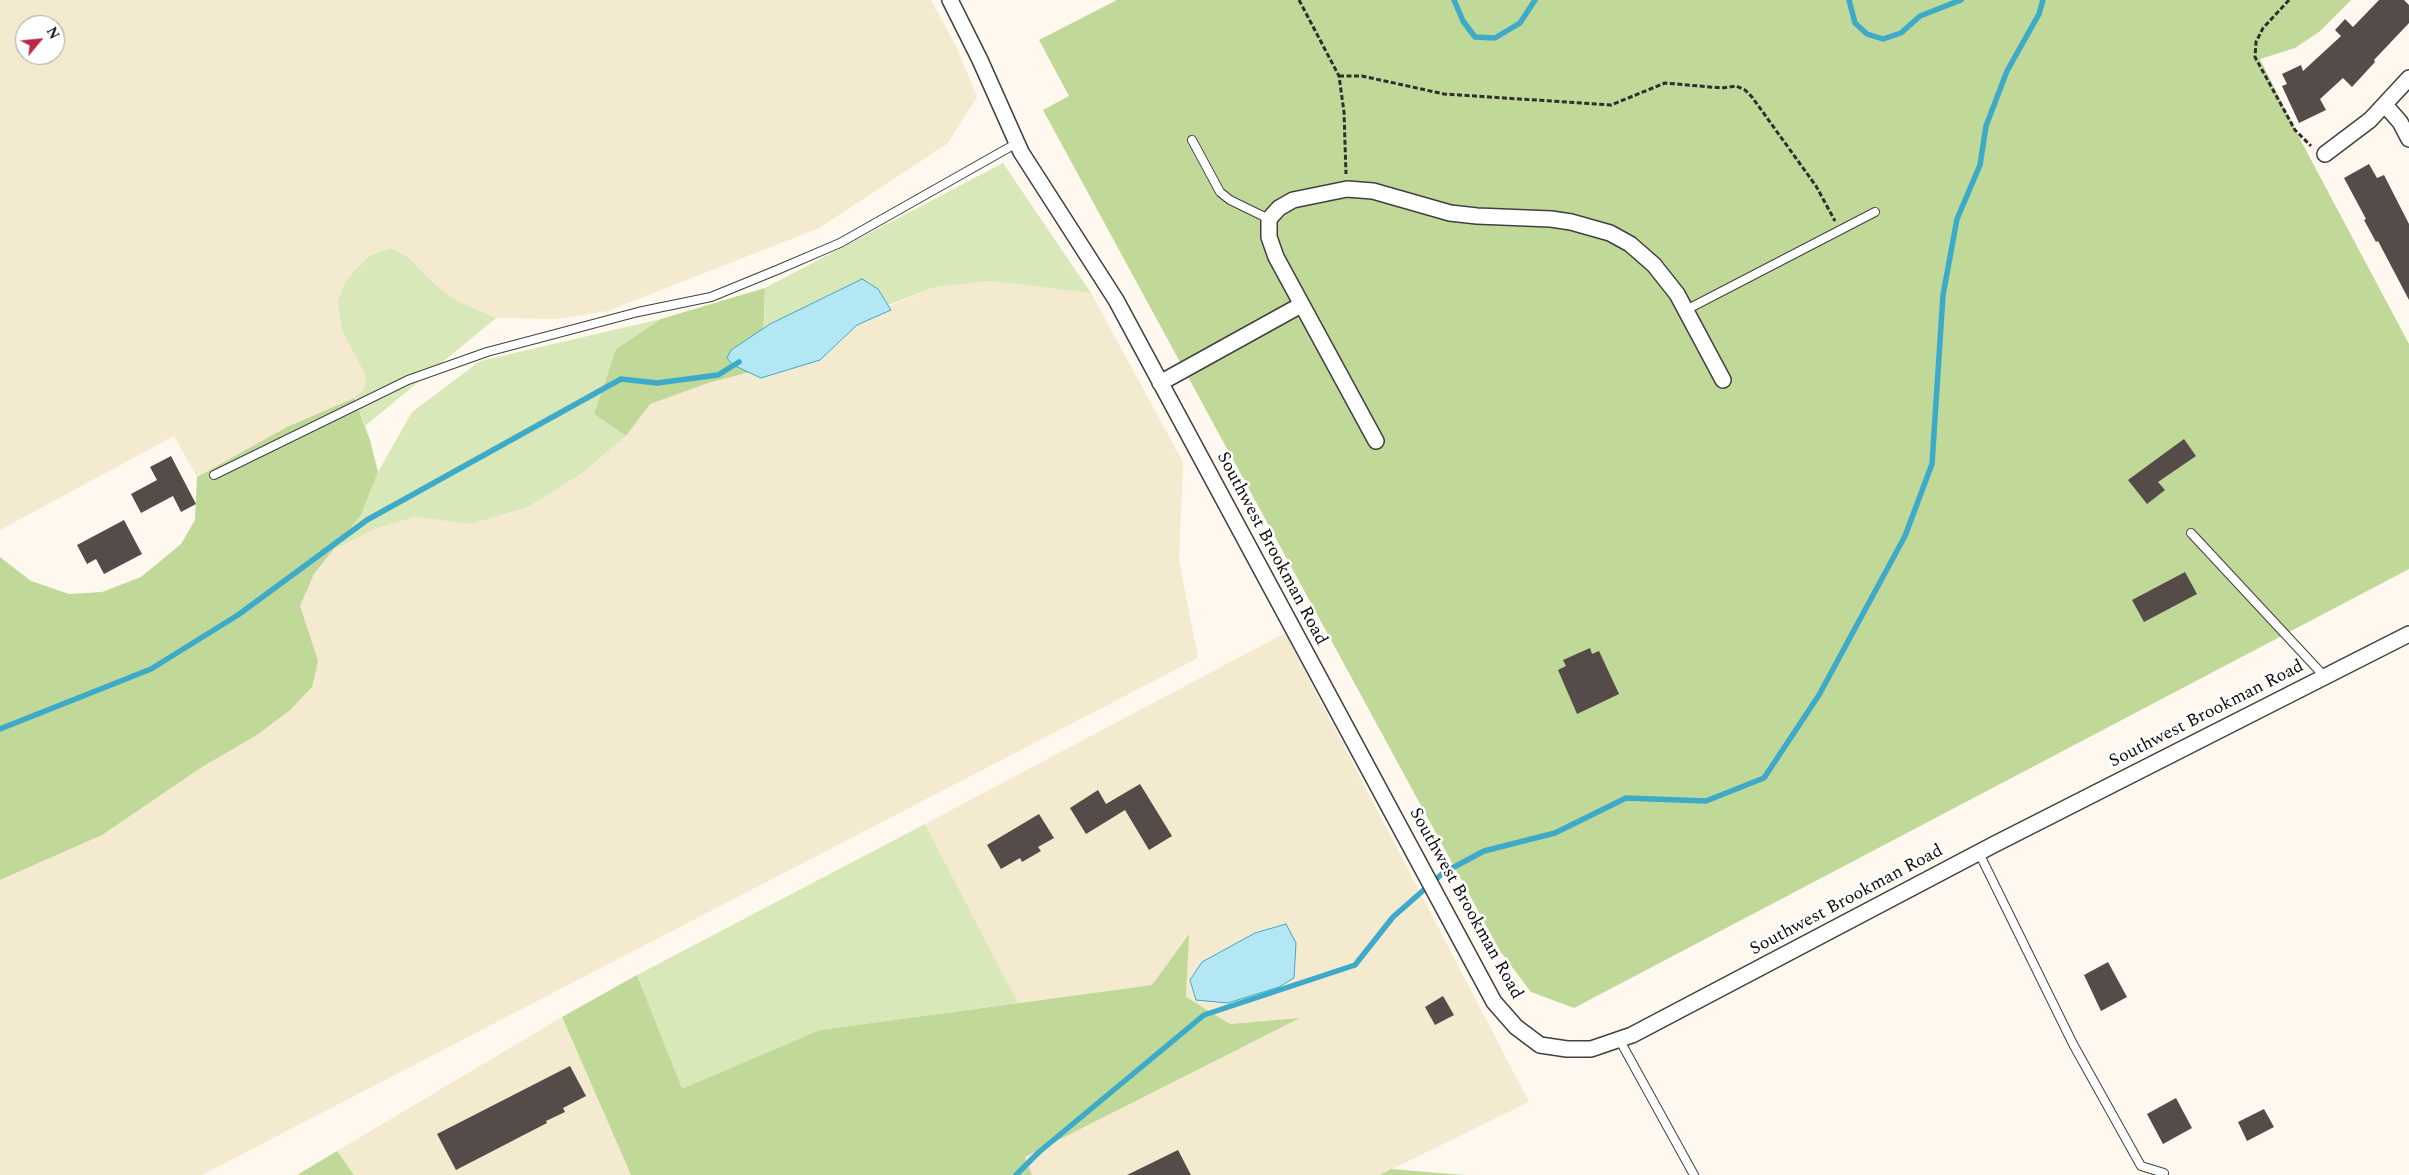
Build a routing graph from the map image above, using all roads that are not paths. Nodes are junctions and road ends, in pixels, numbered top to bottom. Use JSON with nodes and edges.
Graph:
{"nodes":[{"id":1,"x":950,"y":0,"type":"edge"},
{"id":2,"x":2409,"y":78,"type":"edge"},
{"id":3,"x":2385,"y":105,"type":"junction"},
{"id":4,"x":2409,"y":139,"type":"edge"},
{"id":5,"x":1192,"y":140,"type":"dead end"},
{"id":6,"x":1017,"y":143,"type":"junction"},
{"id":7,"x":2324,"y":154,"type":"road end"},
{"id":8,"x":1875,"y":212,"type":"dead end"},
{"id":9,"x":1269,"y":219,"type":"junction"},
{"id":10,"x":1301,"y":305,"type":"junction"},
{"id":11,"x":1686,"y":310,"type":"junction"},
{"id":12,"x":1723,"y":380,"type":"dead end"},
{"id":13,"x":1160,"y":383,"type":"junction"},
{"id":14,"x":1376,"y":441,"type":"dead end"},
{"id":15,"x":214,"y":475,"type":"dead end"},
{"id":16,"x":2191,"y":533,"type":"dead end"},
{"id":17,"x":2409,"y":634,"type":"edge"},
{"id":18,"x":2325,"y":677,"type":"junction"},
{"id":19,"x":1979,"y":853,"type":"junction"},
{"id":20,"x":1619,"y":1039,"type":"junction"},
{"id":21,"x":2164,"y":1172,"type":"dead end"},
{"id":22,"x":1694,"y":1175,"type":"edge"}],
"edges":[{"from":1,"to":6,"type":"street","name":"Southwest Brookman Road"},
{"from":2,"to":3,"type":"street"},
{"from":3,"to":4,"type":"street"},
{"from":3,"to":7,"type":"street"},
{"from":5,"to":9,"type":"lane"},
{"from":6,"to":13,"type":"street","name":"Southwest Brookman Road"},
{"from":6,"to":15,"type":"lane"},
{"from":8,"to":11,"type":"lane"},
{"from":9,"to":10,"type":"street"},
{"from":9,"to":11,"type":"street"},
{"from":10,"to":13,"type":"street"},
{"from":10,"to":14,"type":"street"},
{"from":11,"to":12,"type":"street"},
{"from":13,"to":20,"type":"street","name":"Southwest Brookman Road"},
{"from":16,"to":18,"type":"lane"},
{"from":17,"to":18,"type":"street","name":"Southwest Brookman Road"},
{"from":18,"to":19,"type":"street","name":"Southwest Brookman Road"},
{"from":19,"to":20,"type":"street","name":"Southwest Brookman Road"},
{"from":19,"to":21,"type":"lane"},
{"from":20,"to":22,"type":"lane"}]}
